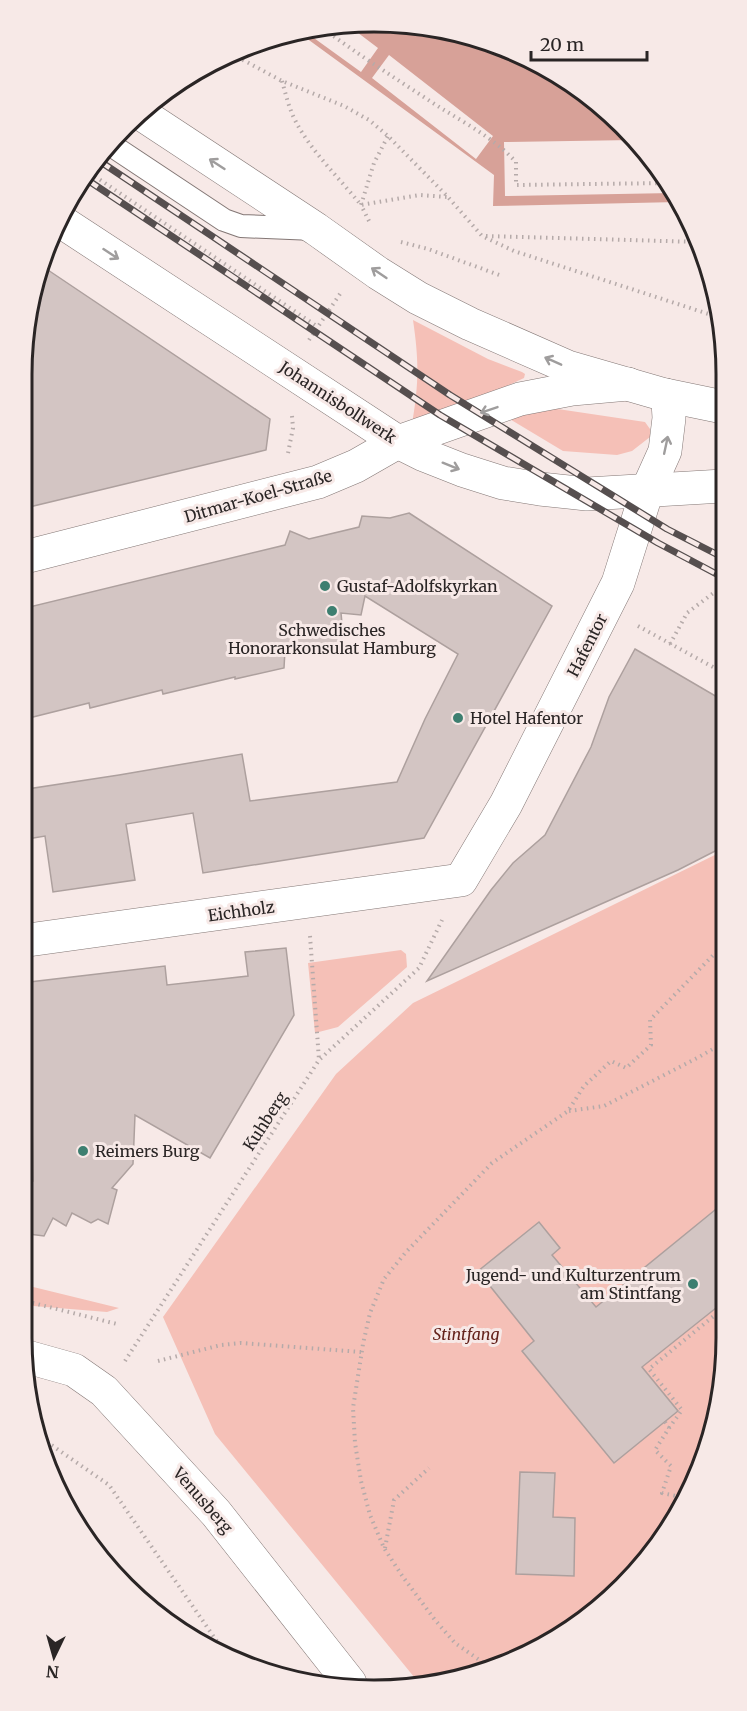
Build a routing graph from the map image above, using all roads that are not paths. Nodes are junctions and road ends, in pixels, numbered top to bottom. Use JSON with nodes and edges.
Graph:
{"nodes":[{"id":1,"x":147,"y":117,"type":"edge"},
{"id":2,"x":116,"y":148,"type":"edge"},
{"id":3,"x":66,"y":225,"type":"edge"},
{"id":4,"x":316,"y":229,"type":"junction"},
{"id":5,"x":628,"y":384,"type":"junction"},
{"id":6,"x":665,"y":395,"type":"junction"},
{"id":7,"x":716,"y":406,"type":"edge"},
{"id":8,"x":398,"y":442,"type":"junction"},
{"id":9,"x":716,"y":486,"type":"edge"},
{"id":10,"x":647,"y":491,"type":"junction"},
{"id":11,"x":31,"y":555,"type":"edge"},
{"id":12,"x":461,"y":880,"type":"joint"},
{"id":13,"x":31,"y":940,"type":"edge"},
{"id":14,"x":32,"y":1358,"type":"edge"},
{"id":15,"x":347,"y":1679,"type":"edge"}],
"edges":[{"from":4,"to":1,"type":"street","one_way":true},
{"from":2,"to":4,"type":"lane"},
{"from":3,"to":8,"type":"street","name":"Johannisbollwerk","one_way":true},
{"from":5,"to":4,"type":"street","one_way":true},
{"from":5,"to":6,"type":"street"},
{"from":5,"to":8,"type":"street","name":"Ditmar-Koel-Straße","one_way":true},
{"from":6,"to":7,"type":"street"},
{"from":10,"to":6,"type":"street","name":"Hafentor","one_way":true},
{"from":8,"to":10,"type":"street","name":"Johannisbollwerk","one_way":true},
{"from":8,"to":11,"type":"street","name":"Ditmar-Koel-Straße"},
{"from":9,"to":10,"type":"street","name":"Johannisbollwerk"},
{"from":10,"to":12,"type":"street","name":"Hafentor"},
{"from":12,"to":13,"type":"street","name":"Eichholz"},
{"from":14,"to":15,"type":"street","name":"Venusberg"}]}
